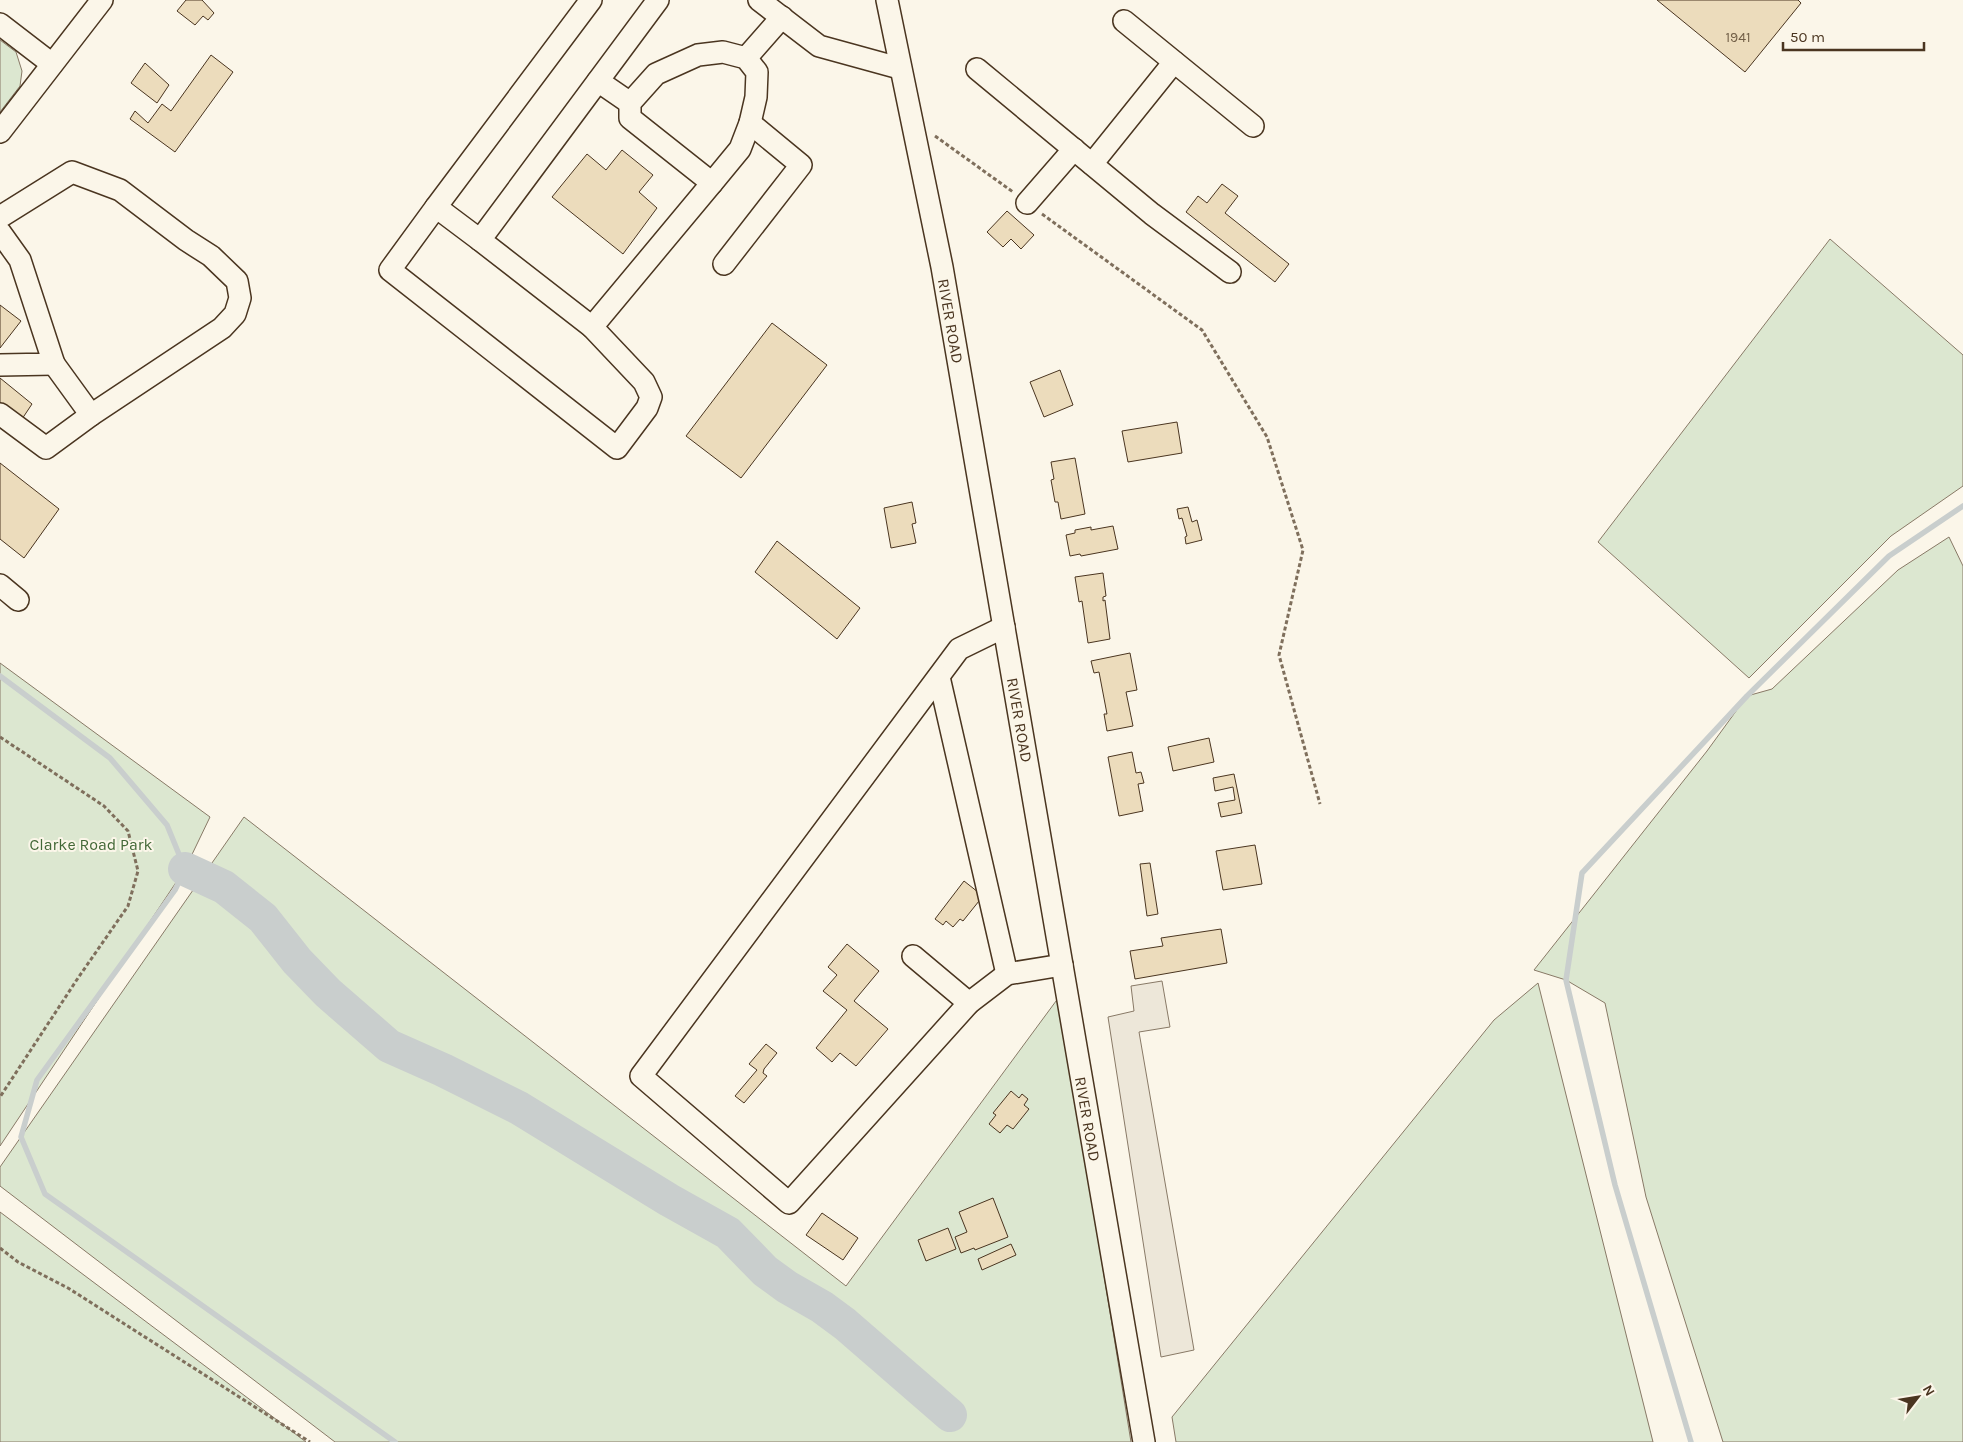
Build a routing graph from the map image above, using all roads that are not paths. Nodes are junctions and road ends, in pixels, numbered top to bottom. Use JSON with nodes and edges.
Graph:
{"nodes":[{"id":1,"x":102,"y":0,"type":"edge"},
{"id":2,"x":591,"y":0,"type":"edge"},
{"id":3,"x":658,"y":0,"type":"edge"},
{"id":4,"x":760,"y":0,"type":"edge"},
{"id":5,"x":886,"y":0,"type":"edge"},
{"id":6,"x":782,"y":17,"type":"junction"},
{"id":7,"x":1124,"y":21,"type":"dead end"},
{"id":8,"x":0,"y":24,"type":"edge"},
{"id":9,"x":746,"y":58,"type":"junction"},
{"id":10,"x":1174,"y":62,"type":"junction"},
{"id":11,"x":52,"y":64,"type":"junction"},
{"id":12,"x":899,"y":68,"type":"junction"},
{"id":13,"x":977,"y":70,"type":"dead end"},
{"id":14,"x":598,"y":81,"type":"junction"},
{"id":15,"x":630,"y":103,"type":"junction"},
{"id":16,"x":750,"y":123,"type":"junction"},
{"id":17,"x":1253,"y":126,"type":"dead end"},
{"id":18,"x":0,"y":132,"type":"edge"},
{"id":19,"x":1074,"y":149,"type":"junction"},
{"id":20,"x":1092,"y":164,"type":"junction"},
{"id":21,"x":712,"y":184,"type":"junction"},
{"id":22,"x":1027,"y":203,"type":"road end"},
{"id":23,"x":436,"y":207,"type":"junction"},
{"id":24,"x":0,"y":218,"type":"edge"},
{"id":25,"x":0,"y":232,"type":"edge"},
{"id":26,"x":480,"y":240,"type":"junction"},
{"id":27,"x":724,"y":264,"type":"dead end"},
{"id":28,"x":1230,"y":272,"type":"dead end"},
{"id":29,"x":592,"y":327,"type":"junction"},
{"id":30,"x":54,"y":364,"type":"junction"},
{"id":31,"x":0,"y":365,"type":"edge"},
{"id":32,"x":0,"y":414,"type":"edge"},
{"id":33,"x":91,"y":415,"type":"junction"},
{"id":34,"x":0,"y":585,"type":"edge"},
{"id":35,"x":18,"y":600,"type":"dead end"},
{"id":36,"x":1004,"y":627,"type":"junction"},
{"id":37,"x":939,"y":677,"type":"junction"},
{"id":38,"x":913,"y":956,"type":"dead end"},
{"id":39,"x":1062,"y":965,"type":"junction"},
{"id":40,"x":1007,"y":974,"type":"junction"},
{"id":41,"x":969,"y":1003,"type":"junction"},
{"id":42,"x":1144,"y":1442,"type":"edge"}],
"edges":[{"from":1,"to":11,"type":"street"},
{"from":2,"to":23,"type":"street"},
{"from":3,"to":14,"type":"street"},
{"from":4,"to":6,"type":"street"},
{"from":5,"to":12,"type":"street","name":"RIVER ROAD"},
{"from":6,"to":9,"type":"street"},
{"from":6,"to":12,"type":"street"},
{"from":7,"to":10,"type":"street"},
{"from":8,"to":11,"type":"street"},
{"from":9,"to":15,"type":"street"},
{"from":9,"to":16,"type":"street"},
{"from":10,"to":17,"type":"street"},
{"from":10,"to":20,"type":"street"},
{"from":11,"to":18,"type":"street"},
{"from":12,"to":36,"type":"street","name":"RIVER ROAD"},
{"from":13,"to":19,"type":"street"},
{"from":14,"to":15,"type":"street"},
{"from":14,"to":26,"type":"street"},
{"from":15,"to":21,"type":"street"},
{"from":16,"to":21,"type":"street"},
{"from":16,"to":27,"type":"street"},
{"from":19,"to":20,"type":"street"},
{"from":19,"to":22,"type":"street"},
{"from":20,"to":28,"type":"street"},
{"from":21,"to":29,"type":"street"},
{"from":23,"to":26,"type":"street"},
{"from":23,"to":29,"type":"street"},
{"from":24,"to":33,"type":"street"},
{"from":25,"to":30,"type":"street"},
{"from":26,"to":29,"type":"street"},
{"from":30,"to":31,"type":"street"},
{"from":30,"to":33,"type":"street"},
{"from":32,"to":33,"type":"street"},
{"from":34,"to":35,"type":"street"},
{"from":36,"to":37,"type":"street"},
{"from":36,"to":39,"type":"street","name":"RIVER ROAD"},
{"from":37,"to":40,"type":"street"},
{"from":37,"to":41,"type":"street"},
{"from":38,"to":41,"type":"street"},
{"from":39,"to":40,"type":"street"},
{"from":39,"to":42,"type":"street","name":"RIVER ROAD"},
{"from":40,"to":41,"type":"street"}]}
